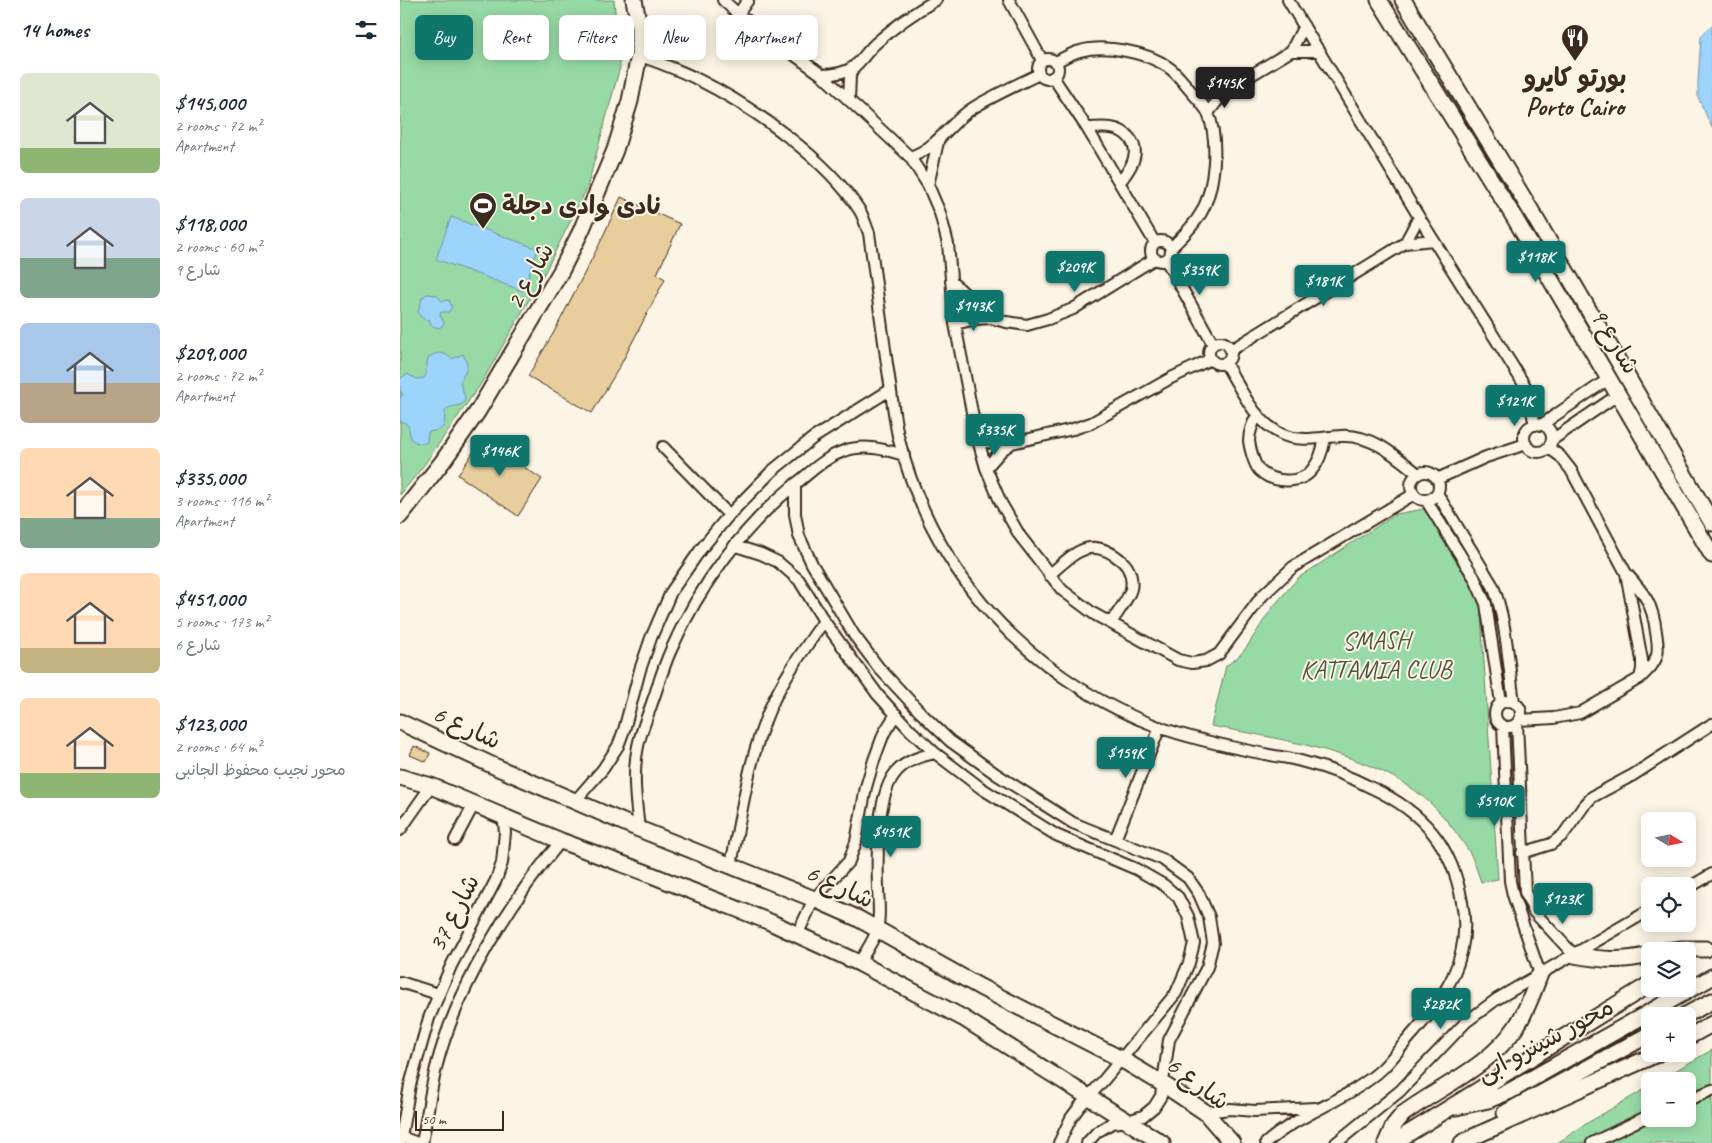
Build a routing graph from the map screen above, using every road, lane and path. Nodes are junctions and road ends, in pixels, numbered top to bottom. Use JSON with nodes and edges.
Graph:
{"nodes":[{"id":1,"x":634,"y":0,"type":"edge"},
{"id":2,"x":724,"y":0,"type":"edge"},
{"id":3,"x":748,"y":0,"type":"edge"},
{"id":4,"x":936,"y":0,"type":"edge"},
{"id":5,"x":1009,"y":0,"type":"edge"},
{"id":6,"x":1288,"y":0,"type":"edge"},
{"id":7,"x":1379,"y":0,"type":"edge"},
{"id":8,"x":1403,"y":0,"type":"edge"},
{"id":9,"x":738,"y":14,"type":"junction"},
{"id":10,"x":1304,"y":26,"type":"junction"},
{"id":11,"x":1291,"y":51,"type":"junction"},
{"id":12,"x":1320,"y":51,"type":"junction"},
{"id":13,"x":639,"y":55,"type":"junction"},
{"id":14,"x":1042,"y":60,"type":"junction"},
{"id":15,"x":1056,"y":62,"type":"junction"},
{"id":16,"x":855,"y":65,"type":"junction"},
{"id":17,"x":1039,"y":74,"type":"junction"},
{"id":18,"x":822,"y":75,"type":"junction"},
{"id":19,"x":1053,"y":77,"type":"junction"},
{"id":20,"x":1225,"y":91,"type":"junction"},
{"id":21,"x":1194,"y":94,"type":"junction"},
{"id":22,"x":849,"y":100,"type":"junction"},
{"id":23,"x":1208,"y":113,"type":"junction"},
{"id":24,"x":1087,"y":128,"type":"junction"},
{"id":25,"x":938,"y":141,"type":"junction"},
{"id":26,"x":910,"y":157,"type":"junction"},
{"id":27,"x":1120,"y":182,"type":"junction"},
{"id":28,"x":928,"y":185,"type":"junction"},
{"id":29,"x":1530,"y":208,"type":"junction"},
{"id":30,"x":1419,"y":217,"type":"junction"},
{"id":31,"x":1514,"y":217,"type":"junction"},
{"id":32,"x":1433,"y":240,"type":"junction"},
{"id":33,"x":1155,"y":242,"type":"junction"},
{"id":34,"x":1405,"y":243,"type":"junction"},
{"id":35,"x":1171,"y":248,"type":"junction"},
{"id":36,"x":1154,"y":259,"type":"junction"},
{"id":37,"x":1166,"y":260,"type":"junction"},
{"id":38,"x":951,"y":282,"type":"junction"},
{"id":39,"x":990,"y":318,"type":"junction"},
{"id":40,"x":955,"y":324,"type":"junction"},
{"id":41,"x":1213,"y":344,"type":"junction"},
{"id":42,"x":1231,"y":350,"type":"junction"},
{"id":43,"x":1211,"y":359,"type":"junction"},
{"id":44,"x":1225,"y":363,"type":"junction"},
{"id":45,"x":1610,"y":378,"type":"junction"},
{"id":46,"x":890,"y":390,"type":"junction"},
{"id":47,"x":1619,"y":394,"type":"junction"},
{"id":48,"x":1257,"y":415,"type":"junction"},
{"id":49,"x":1538,"y":425,"type":"junction"},
{"id":50,"x":1325,"y":438,"type":"junction"},
{"id":51,"x":979,"y":442,"type":"junction"},
{"id":52,"x":1012,"y":442,"type":"junction"},
{"id":53,"x":1526,"y":444,"type":"junction"},
{"id":54,"x":1550,"y":444,"type":"junction"},
{"id":55,"x":663,"y":447,"type":"dead end"},
{"id":56,"x":904,"y":455,"type":"junction"},
{"id":57,"x":986,"y":468,"type":"junction"},
{"id":58,"x":1418,"y":474,"type":"junction"},
{"id":59,"x":1437,"y":479,"type":"junction"},
{"id":60,"x":795,"y":484,"type":"junction"},
{"id":61,"x":1437,"y":493,"type":"junction"},
{"id":62,"x":1414,"y":494,"type":"junction"},
{"id":63,"x":1426,"y":500,"type":"junction"},
{"id":64,"x":729,"y":515,"type":"junction"},
{"id":65,"x":400,"y":516,"type":"edge"},
{"id":66,"x":1712,"y":523,"type":"edge"},
{"id":67,"x":736,"y":546,"type":"junction"},
{"id":68,"x":1712,"y":555,"type":"edge"},
{"id":69,"x":1626,"y":573,"type":"junction"},
{"id":70,"x":1049,"y":575,"type":"junction"},
{"id":71,"x":824,"y":621,"type":"junction"},
{"id":72,"x":1111,"y":623,"type":"junction"},
{"id":73,"x":1640,"y":678,"type":"junction"},
{"id":74,"x":1514,"y":702,"type":"junction"},
{"id":75,"x":1501,"y":703,"type":"junction"},
{"id":76,"x":896,"y":714,"type":"junction"},
{"id":77,"x":400,"y":722,"type":"edge"},
{"id":78,"x":1518,"y":722,"type":"junction"},
{"id":79,"x":1712,"y":724,"type":"edge"},
{"id":80,"x":1504,"y":726,"type":"junction"},
{"id":81,"x":1160,"y":727,"type":"junction"},
{"id":82,"x":935,"y":753,"type":"junction"},
{"id":83,"x":400,"y":777,"type":"edge"},
{"id":84,"x":431,"y":786,"type":"junction"},
{"id":85,"x":575,"y":801,"type":"junction"},
{"id":86,"x":474,"y":804,"type":"junction"},
{"id":87,"x":503,"y":816,"type":"junction"},
{"id":88,"x":640,"y":829,"type":"junction"},
{"id":89,"x":400,"y":830,"type":"edge"},
{"id":90,"x":455,"y":840,"type":"dead end"},
{"id":91,"x":1116,"y":840,"type":"junction"},
{"id":92,"x":561,"y":841,"type":"junction"},
{"id":93,"x":1522,"y":854,"type":"junction"},
{"id":94,"x":730,"y":865,"type":"junction"},
{"id":95,"x":1712,"y":874,"type":"edge"},
{"id":96,"x":1696,"y":883,"type":"edge"},
{"id":97,"x":814,"y":899,"type":"junction"},
{"id":98,"x":1641,"y":915,"type":"edge"},
{"id":99,"x":877,"y":930,"type":"junction"},
{"id":100,"x":797,"y":934,"type":"junction"},
{"id":101,"x":1696,"y":948,"type":"edge"},
{"id":102,"x":1709,"y":948,"type":"edge"},
{"id":103,"x":1574,"y":955,"type":"junction"},
{"id":104,"x":1696,"y":956,"type":"edge"},
{"id":105,"x":1641,"y":957,"type":"edge"},
{"id":106,"x":858,"y":963,"type":"junction"},
{"id":107,"x":1540,"y":974,"type":"junction"},
{"id":108,"x":1712,"y":976,"type":"edge"},
{"id":109,"x":400,"y":982,"type":"edge"},
{"id":110,"x":1641,"y":990,"type":"edge"},
{"id":111,"x":438,"y":994,"type":"junction"},
{"id":112,"x":1712,"y":1001,"type":"edge"},
{"id":113,"x":1696,"y":1010,"type":"edge"},
{"id":114,"x":1712,"y":1024,"type":"edge"},
{"id":115,"x":1696,"y":1033,"type":"edge"},
{"id":116,"x":1641,"y":1039,"type":"edge"},
{"id":117,"x":1120,"y":1059,"type":"junction"},
{"id":118,"x":1641,"y":1061,"type":"edge"},
{"id":119,"x":1163,"y":1084,"type":"junction"},
{"id":120,"x":1712,"y":1090,"type":"edge"},
{"id":121,"x":1696,"y":1097,"type":"edge"},
{"id":122,"x":1088,"y":1098,"type":"junction"},
{"id":123,"x":1319,"y":1108,"type":"junction"},
{"id":124,"x":1449,"y":1108,"type":"junction"},
{"id":125,"x":1206,"y":1112,"type":"junction"},
{"id":126,"x":1641,"y":1119,"type":"edge"},
{"id":127,"x":1128,"y":1121,"type":"junction"},
{"id":128,"x":401,"y":1134,"type":"edge"},
{"id":129,"x":1468,"y":1140,"type":"edge"},
{"id":130,"x":418,"y":1143,"type":"edge"},
{"id":131,"x":422,"y":1143,"type":"edge"},
{"id":132,"x":1059,"y":1143,"type":"edge"},
{"id":133,"x":1087,"y":1143,"type":"edge"},
{"id":134,"x":1162,"y":1143,"type":"edge"},
{"id":135,"x":1232,"y":1143,"type":"edge"},
{"id":136,"x":1266,"y":1143,"type":"edge"},
{"id":137,"x":1336,"y":1143,"type":"edge"},
{"id":138,"x":1386,"y":1143,"type":"edge"},
{"id":139,"x":1394,"y":1143,"type":"edge"},
{"id":140,"x":1592,"y":1143,"type":"edge"}],
"edges":[{"from":1,"to":13,"type":"street","name":"شارع 2"},
{"from":2,"to":9,"type":"street"},
{"from":3,"to":9,"type":"street"},
{"from":4,"to":16,"type":"street"},
{"from":5,"to":14,"type":"street"},
{"from":6,"to":10,"type":"street"},
{"from":7,"to":31,"type":"street","name":"شارع 9"},
{"from":8,"to":29,"type":"street","name":"شارع 9"},
{"from":9,"to":18,"type":"street"},
{"from":10,"to":11,"type":"street"},
{"from":10,"to":12,"type":"street"},
{"from":11,"to":12,"type":"street"},
{"from":11,"to":20,"type":"street"},
{"from":12,"to":30,"type":"street"},
{"from":13,"to":46,"type":"street"},
{"from":13,"to":65,"type":"street","name":"شارع 2"},
{"from":14,"to":15,"type":"street"},
{"from":14,"to":17,"type":"street"},
{"from":15,"to":19,"type":"street"},
{"from":15,"to":21,"type":"street"},
{"from":16,"to":18,"type":"street"},
{"from":16,"to":22,"type":"street"},
{"from":17,"to":19,"type":"street"},
{"from":17,"to":25,"type":"street"},
{"from":18,"to":22,"type":"street"},
{"from":19,"to":24,"type":"street"},
{"from":20,"to":21,"type":"street"},
{"from":20,"to":23,"type":"street"},
{"from":21,"to":23,"type":"street"},
{"from":22,"to":26,"type":"street"},
{"from":23,"to":35,"type":"street"},
{"from":24,"to":27,"type":"street"},
{"from":24,"to":27,"type":"street"},
{"from":25,"to":26,"type":"street"},
{"from":25,"to":28,"type":"street"},
{"from":26,"to":28,"type":"street"},
{"from":27,"to":33,"type":"street"},
{"from":28,"to":38,"type":"street"},
{"from":29,"to":31,"type":"street"},
{"from":29,"to":66,"type":"street","name":"شارع 9"},
{"from":30,"to":32,"type":"street"},
{"from":30,"to":34,"type":"street"},
{"from":31,"to":45,"type":"street","name":"شارع 9"},
{"from":32,"to":34,"type":"street"},
{"from":32,"to":49,"type":"street"},
{"from":33,"to":35,"type":"street"},
{"from":33,"to":36,"type":"street"},
{"from":34,"to":42,"type":"street"},
{"from":35,"to":37,"type":"street"},
{"from":36,"to":37,"type":"street"},
{"from":36,"to":39,"type":"street"},
{"from":37,"to":41,"type":"street"},
{"from":38,"to":39,"type":"street"},
{"from":38,"to":40,"type":"street"},
{"from":39,"to":40,"type":"street"},
{"from":40,"to":51,"type":"street"},
{"from":41,"to":42,"type":"street"},
{"from":41,"to":43,"type":"street"},
{"from":42,"to":44,"type":"street"},
{"from":43,"to":44,"type":"street"},
{"from":43,"to":52,"type":"street"},
{"from":44,"to":48,"type":"street"},
{"from":45,"to":47,"type":"street","name":"شارع 9"},
{"from":45,"to":49,"type":"street"},
{"from":46,"to":56,"type":"street"},
{"from":46,"to":64,"type":"street"},
{"from":47,"to":54,"type":"street"},
{"from":47,"to":68,"type":"street","name":"شارع 9"},
{"from":48,"to":50,"type":"street"},
{"from":48,"to":50,"type":"street"},
{"from":49,"to":53,"type":"street"},
{"from":49,"to":54,"type":"street"},
{"from":50,"to":58,"type":"street"},
{"from":51,"to":52,"type":"street"},
{"from":51,"to":57,"type":"street"},
{"from":52,"to":57,"type":"street"},
{"from":53,"to":54,"type":"street"},
{"from":53,"to":59,"type":"street"},
{"from":54,"to":69,"type":"street"},
{"from":55,"to":64,"type":"street"},
{"from":56,"to":60,"type":"street"},
{"from":56,"to":81,"type":"street"},
{"from":57,"to":70,"type":"street"},
{"from":58,"to":59,"type":"street"},
{"from":58,"to":62,"type":"street"},
{"from":59,"to":61,"type":"street"},
{"from":60,"to":67,"type":"street"},
{"from":60,"to":91,"type":"street"},
{"from":61,"to":63,"type":"street"},
{"from":61,"to":74,"type":"street"},
{"from":62,"to":63,"type":"street"},
{"from":62,"to":72,"type":"street"},
{"from":63,"to":75,"type":"street"},
{"from":64,"to":85,"type":"street"},
{"from":67,"to":71,"type":"street"},
{"from":67,"to":88,"type":"street"},
{"from":69,"to":73,"type":"street"},
{"from":69,"to":73,"type":"street"},
{"from":70,"to":72,"type":"street"},
{"from":70,"to":72,"type":"street"},
{"from":71,"to":76,"type":"street"},
{"from":71,"to":94,"type":"street"},
{"from":73,"to":78,"type":"street"},
{"from":74,"to":75,"type":"street"},
{"from":74,"to":78,"type":"street"},
{"from":75,"to":80,"type":"street"},
{"from":76,"to":82,"type":"street"},
{"from":76,"to":97,"type":"street"},
{"from":77,"to":85,"type":"street","name":"شارع 6"},
{"from":78,"to":80,"type":"street"},
{"from":78,"to":93,"type":"street"},
{"from":79,"to":93,"type":"street"},
{"from":80,"to":107,"type":"street"},
{"from":81,"to":91,"type":"street"},
{"from":81,"to":123,"type":"street"},
{"from":82,"to":99,"type":"street"},
{"from":82,"to":117,"type":"street"},
{"from":83,"to":84,"type":"street"},
{"from":84,"to":86,"type":"street"},
{"from":84,"to":89,"type":"street"},
{"from":85,"to":88,"type":"street","name":"شارع 6"},
{"from":86,"to":87,"type":"street"},
{"from":86,"to":90,"type":"street"},
{"from":87,"to":92,"type":"street"},
{"from":87,"to":111,"type":"street","name":"شارع 37"},
{"from":88,"to":94,"type":"street","name":"شارع 6"},
{"from":91,"to":119,"type":"street"},
{"from":92,"to":100,"type":"street"},
{"from":92,"to":131,"type":"street","name":"شارع 37"},
{"from":93,"to":103,"type":"street"},
{"from":94,"to":97,"type":"street","name":"شارع 6"},
{"from":95,"to":96,"type":"street"},
{"from":97,"to":99,"type":"street","name":"شارع 6"},
{"from":97,"to":100,"type":"street"},
{"from":98,"to":103,"type":"street"},
{"from":99,"to":106,"type":"street"},
{"from":99,"to":117,"type":"street","name":"شارع 6"},
{"from":100,"to":106,"type":"street"},
{"from":101,"to":102,"type":"street"},
{"from":102,"to":104,"type":"street"},
{"from":103,"to":105,"type":"street"},
{"from":103,"to":107,"type":"street"},
{"from":106,"to":122,"type":"street"},
{"from":107,"to":137,"type":"street"},
{"from":107,"to":138,"type":"street"},
{"from":108,"to":124,"type":"street","name":"محور شينزو ابى"},
{"from":109,"to":111,"type":"street"},
{"from":110,"to":124,"type":"street"},
{"from":111,"to":128,"type":"street","name":"شارع 37"},
{"from":112,"to":113,"type":"street"},
{"from":114,"to":115,"type":"street"},
{"from":116,"to":129,"type":"street","name":"محور شينزو ابى"},
{"from":117,"to":119,"type":"street","name":"شارع 6"},
{"from":117,"to":122,"type":"street"},
{"from":118,"to":129,"type":"street"},
{"from":119,"to":125,"type":"street","name":"شارع 6"},
{"from":119,"to":127,"type":"street"},
{"from":120,"to":121,"type":"street"},
{"from":122,"to":127,"type":"street"},
{"from":122,"to":132,"type":"street"},
{"from":123,"to":125,"type":"street"},
{"from":123,"to":136,"type":"street"},
{"from":124,"to":139,"type":"street"},
{"from":125,"to":135,"type":"street","name":"شارع 6"},
{"from":126,"to":140,"type":"street"},
{"from":127,"to":133,"type":"street"},
{"from":127,"to":134,"type":"street"},
{"from":128,"to":130,"type":"street"}]}
